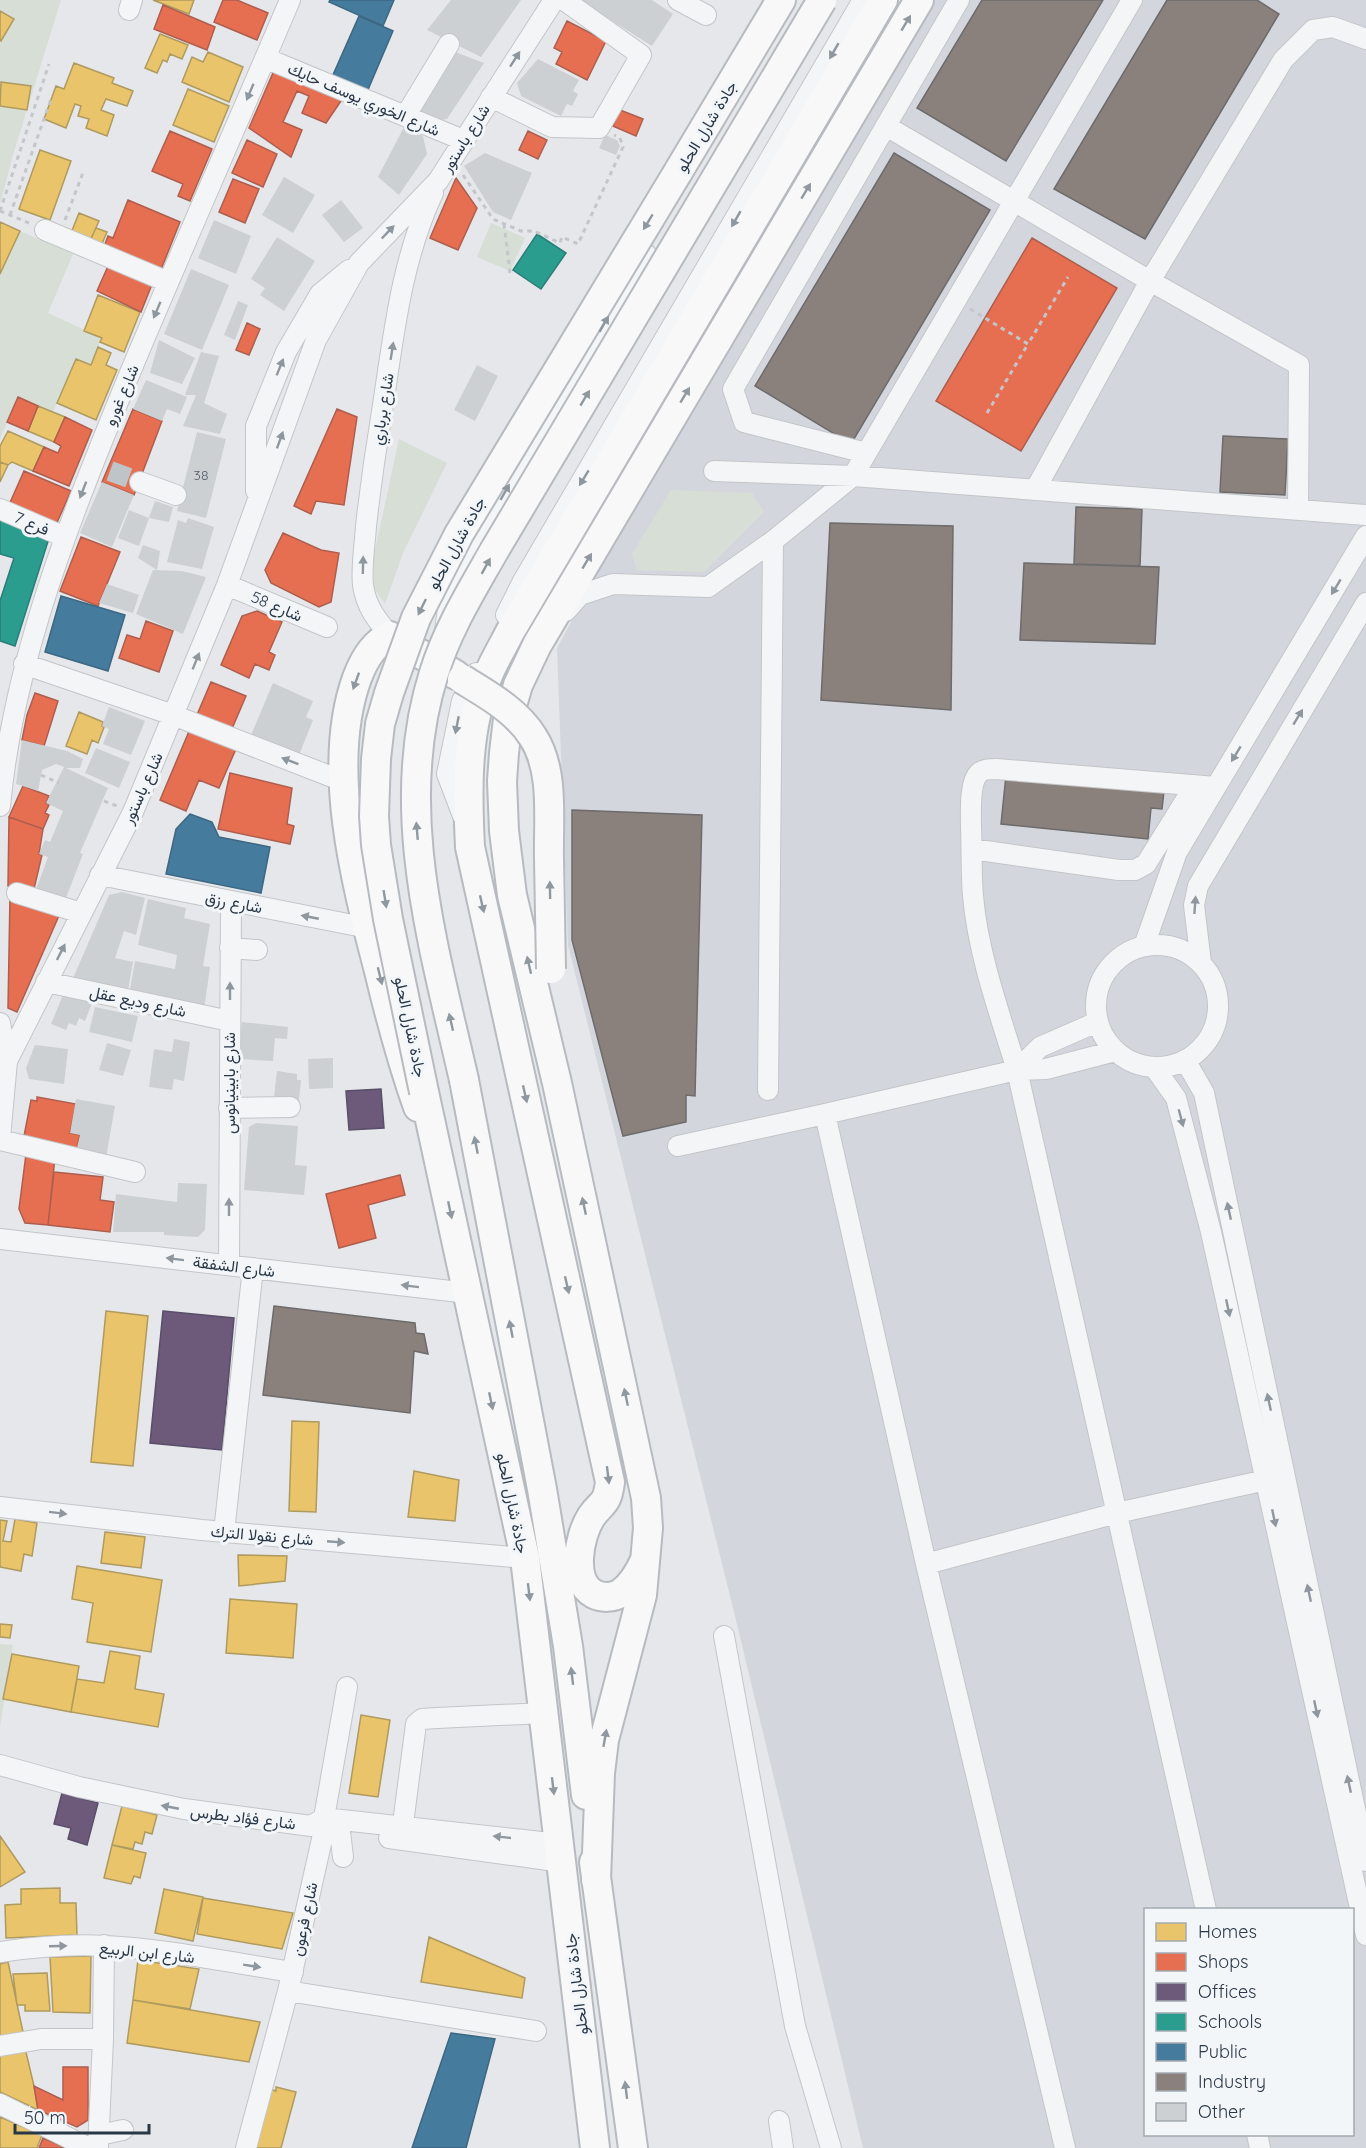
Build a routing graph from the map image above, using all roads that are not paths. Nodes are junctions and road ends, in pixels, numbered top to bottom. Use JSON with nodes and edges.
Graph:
{"nodes":[{"id":1,"x":290,"y":0,"type":"edge"},
{"id":2,"x":554,"y":0,"type":"edge"},
{"id":3,"x":564,"y":0,"type":"edge"},
{"id":4,"x":678,"y":0,"type":"edge"},
{"id":5,"x":759,"y":0,"type":"edge"},
{"id":6,"x":781,"y":0,"type":"edge"},
{"id":7,"x":822,"y":0,"type":"edge"},
{"id":8,"x":863,"y":0,"type":"edge"},
{"id":9,"x":883,"y":0,"type":"edge"},
{"id":10,"x":920,"y":0,"type":"edge"},
{"id":11,"x":959,"y":0,"type":"edge"},
{"id":12,"x":1132,"y":0,"type":"edge"},
{"id":13,"x":706,"y":15,"type":"dead end"},
{"id":14,"x":1366,"y":39,"type":"edge"},
{"id":15,"x":449,"y":44,"type":"dead end"},
{"id":16,"x":265,"y":58,"type":"junction"},
{"id":17,"x":491,"y":97,"type":"junction"},
{"id":18,"x":406,"y":115,"type":"junction"},
{"id":19,"x":886,"y":126,"type":"junction"},
{"id":20,"x":463,"y":140,"type":"junction"},
{"id":21,"x":678,"y":172,"type":"junction"},
{"id":22,"x":438,"y":181,"type":"junction"},
{"id":23,"x":1014,"y":201,"type":"junction"},
{"id":24,"x":52,"y":233,"type":"road end"},
{"id":25,"x":645,"y":254,"type":"dead end"},
{"id":26,"x":358,"y":263,"type":"junction"},
{"id":27,"x":1150,"y":281,"type":"junction"},
{"id":28,"x":168,"y":282,"type":"junction"},
{"id":29,"x":866,"y":453,"type":"junction"},
{"id":30,"x":714,"y":471,"type":"dead end"},
{"id":31,"x":853,"y":476,"type":"junction"},
{"id":32,"x":140,"y":482,"type":"tunnel mouth"},
{"id":33,"x":1035,"y":490,"type":"junction"},
{"id":34,"x":176,"y":495,"type":"dead end"},
{"id":35,"x":256,"y":506,"type":"junction"},
{"id":36,"x":0,"y":509,"type":"edge"},
{"id":37,"x":1299,"y":510,"type":"junction"},
{"id":38,"x":1366,"y":515,"type":"edge"},
{"id":39,"x":1366,"y":536,"type":"edge"},
{"id":40,"x":65,"y":537,"type":"junction"},
{"id":41,"x":773,"y":541,"type":"junction"},
{"id":42,"x":227,"y":585,"type":"junction"},
{"id":43,"x":1366,"y":603,"type":"edge"},
{"id":44,"x":327,"y":627,"type":"dead end"},
{"id":45,"x":390,"y":636,"type":"junction"},
{"id":46,"x":537,"y":645,"type":"junction"},
{"id":47,"x":24,"y":664,"type":"junction"},
{"id":48,"x":462,"y":679,"type":"junction"},
{"id":49,"x":173,"y":715,"type":"junction"},
{"id":50,"x":5,"y":736,"type":"edge"},
{"id":51,"x":345,"y":782,"type":"junction"},
{"id":52,"x":1195,"y":785,"type":"junction"},
{"id":53,"x":1216,"y":787,"type":"junction"},
{"id":54,"x":0,"y":799,"type":"edge"},
{"id":55,"x":469,"y":831,"type":"junction"},
{"id":56,"x":972,"y":849,"type":"junction"},
{"id":57,"x":100,"y":875,"type":"junction"},
{"id":58,"x":17,"y":893,"type":"dead end"},
{"id":59,"x":231,"y":901,"type":"junction"},
{"id":60,"x":81,"y":913,"type":"junction"},
{"id":61,"x":368,"y":928,"type":"junction"},
{"id":62,"x":1144,"y":946,"type":"junction"},
{"id":63,"x":230,"y":948,"type":"junction"},
{"id":64,"x":256,"y":950,"type":"dead end"},
{"id":65,"x":1201,"y":963,"type":"junction"},
{"id":66,"x":46,"y":982,"type":"junction"},
{"id":67,"x":230,"y":1021,"type":"junction"},
{"id":68,"x":0,"y":1022,"type":"edge"},
{"id":69,"x":1097,"y":1022,"type":"junction"},
{"id":70,"x":24,"y":1024,"type":"junction"},
{"id":71,"x":1115,"y":1051,"type":"junction"},
{"id":72,"x":1185,"y":1060,"type":"junction"},
{"id":73,"x":7,"y":1061,"type":"junction"},
{"id":74,"x":1154,"y":1067,"type":"junction"},
{"id":75,"x":1017,"y":1070,"type":"junction"},
{"id":76,"x":557,"y":1083,"type":"junction"},
{"id":77,"x":768,"y":1090,"type":"dead end"},
{"id":78,"x":290,"y":1107,"type":"dead end"},
{"id":79,"x":230,"y":1108,"type":"junction"},
{"id":80,"x":825,"y":1114,"type":"junction"},
{"id":81,"x":0,"y":1139,"type":"edge"},
{"id":82,"x":678,"y":1146,"type":"dead end"},
{"id":83,"x":437,"y":1153,"type":"junction"},
{"id":84,"x":135,"y":1172,"type":"dead end"},
{"id":85,"x":0,"y":1239,"type":"edge"},
{"id":86,"x":229,"y":1265,"type":"junction"},
{"id":87,"x":253,"y":1268,"type":"junction"},
{"id":88,"x":468,"y":1293,"type":"junction"},
{"id":89,"x":1266,"y":1480,"type":"junction"},
{"id":90,"x":542,"y":1489,"type":"junction"},
{"id":91,"x":0,"y":1507,"type":"edge"},
{"id":92,"x":1117,"y":1513,"type":"junction"},
{"id":93,"x":592,"y":1516,"type":"junction"},
{"id":94,"x":224,"y":1532,"type":"junction"},
{"id":95,"x":525,"y":1558,"type":"junction"},
{"id":96,"x":646,"y":1558,"type":"junction"},
{"id":97,"x":926,"y":1564,"type":"junction"},
{"id":98,"x":724,"y":1636,"type":"dead end"},
{"id":99,"x":347,"y":1688,"type":"dead end"},
{"id":100,"x":544,"y":1713,"type":"junction"},
{"id":101,"x":0,"y":1765,"type":"edge"},
{"id":102,"x":325,"y":1827,"type":"junction"},
{"id":103,"x":402,"y":1833,"type":"junction"},
{"id":104,"x":561,"y":1853,"type":"junction"},
{"id":105,"x":343,"y":1857,"type":"dead end"},
{"id":106,"x":1366,"y":1861,"type":"edge"},
{"id":107,"x":596,"y":1880,"type":"junction"},
{"id":108,"x":1363,"y":1905,"type":"edge"},
{"id":109,"x":1206,"y":1908,"type":"edge"},
{"id":110,"x":1366,"y":1935,"type":"edge"},
{"id":111,"x":104,"y":1946,"type":"junction"},
{"id":112,"x":0,"y":1952,"type":"edge"},
{"id":113,"x":287,"y":1971,"type":"junction"},
{"id":114,"x":288,"y":1991,"type":"junction"},
{"id":115,"x":536,"y":2031,"type":"dead end"},
{"id":116,"x":103,"y":2039,"type":"junction"},
{"id":117,"x":0,"y":2046,"type":"edge"},
{"id":118,"x":0,"y":2104,"type":"edge"},
{"id":119,"x":779,"y":2121,"type":"dead end"},
{"id":120,"x":123,"y":2130,"type":"dead end"},
{"id":121,"x":95,"y":2144,"type":"edge"},
{"id":122,"x":236,"y":2148,"type":"edge"},
{"id":123,"x":246,"y":2148,"type":"edge"},
{"id":124,"x":595,"y":2148,"type":"edge"},
{"id":125,"x":633,"y":2148,"type":"edge"},
{"id":126,"x":783,"y":2148,"type":"edge"},
{"id":127,"x":831,"y":2148,"type":"edge"},
{"id":128,"x":1065,"y":2148,"type":"edge"}],
"edges":[{"from":1,"to":16,"type":"street","name":"شارع غورو"},
{"from":17,"to":2,"type":"street","name":"شارع باستور","one_way":true},
{"from":3,"to":17,"type":"street"},
{"from":4,"to":13,"type":"street"},
{"from":5,"to":21,"type":"highway"},
{"from":6,"to":21,"type":"highway","name":"جادة شارل الحلو"},
{"from":90,"to":7,"type":"highway","name":"جادة شارل الحلو","one_way":true,"bridge":true},
{"from":8,"to":55,"type":"street","one_way":true},
{"from":9,"to":55,"type":"highway"},
{"from":46,"to":10,"type":"highway","one_way":true},
{"from":11,"to":19,"type":"street"},
{"from":12,"to":23,"type":"street"},
{"from":14,"to":27,"type":"street"},
{"from":15,"to":18,"type":"street"},
{"from":16,"to":18,"type":"street","name":"شارع الخوري يوسف حايك"},
{"from":16,"to":28,"type":"street","name":"شارع غورو","one_way":true},
{"from":17,"to":20,"type":"street","name":"شارع باستور"},
{"from":18,"to":20,"type":"street","name":"شارع الخوري يوسف حايك"},
{"from":19,"to":23,"type":"street"},
{"from":19,"to":29,"type":"street"},
{"from":20,"to":22,"type":"street","name":"شارع باستور"},
{"from":21,"to":83,"type":"highway","name":"جادة شارل الحلو","one_way":true,"bridge":true},
{"from":26,"to":22,"type":"street","name":"شارع باستور","one_way":true},
{"from":45,"to":22,"type":"street","name":"شارع برباري","one_way":true},
{"from":23,"to":27,"type":"street"},
{"from":23,"to":29,"type":"street"},
{"from":24,"to":28,"type":"street"},
{"from":48,"to":25,"type":"street","one_way":true},
{"from":35,"to":26,"type":"street","name":"شارع باستور","one_way":true},
{"from":35,"to":26,"type":"street","name":"شارع باستور","one_way":true},
{"from":27,"to":33,"type":"street"},
{"from":27,"to":37,"type":"street"},
{"from":28,"to":40,"type":"street","name":"شارع غورو","one_way":true},
{"from":29,"to":31,"type":"street"},
{"from":30,"to":31,"type":"street"},
{"from":31,"to":33,"type":"street"},
{"from":31,"to":41,"type":"street"},
{"from":32,"to":34,"type":"street"},
{"from":33,"to":37,"type":"street"},
{"from":35,"to":42,"type":"street","name":"شارع باستور"},
{"from":36,"to":40,"type":"street","name":"فرع 7"},
{"from":37,"to":38,"type":"street"},
{"from":39,"to":53,"type":"street","one_way":true},
{"from":40,"to":47,"type":"street","name":"شارع غورو"},
{"from":41,"to":46,"type":"street"},
{"from":41,"to":77,"type":"street"},
{"from":42,"to":44,"type":"street","name":"شارع 58"},
{"from":49,"to":42,"type":"street","name":"شارع باستور","one_way":true},
{"from":65,"to":43,"type":"street","one_way":true},
{"from":45,"to":48,"type":"highway"},
{"from":45,"to":51,"type":"highway","one_way":true},
{"from":76,"to":46,"type":"highway","one_way":true},
{"from":47,"to":49,"type":"street"},
{"from":47,"to":50,"type":"street","name":"شارع غورو"},
{"from":76,"to":48,"type":"highway","one_way":true,"bridge":true},
{"from":51,"to":49,"type":"street","one_way":true},
{"from":49,"to":57,"type":"street","name":"شارع باستور"},
{"from":50,"to":54,"type":"street","name":"شارع غورو"},
{"from":51,"to":61,"type":"highway"},
{"from":52,"to":53,"type":"street"},
{"from":52,"to":56,"type":"street"},
{"from":52,"to":56,"type":"street"},
{"from":53,"to":62,"type":"street"},
{"from":55,"to":93,"type":"highway","one_way":true},
{"from":56,"to":75,"type":"street"},
{"from":57,"to":59,"type":"street","name":"شارع رزق"},
{"from":57,"to":60,"type":"street","name":"شارع باستور"},
{"from":58,"to":60,"type":"street"},
{"from":61,"to":59,"type":"street","name":"شارع رزق","one_way":true},
{"from":59,"to":63,"type":"street","name":"شارع بابينيانوس"},
{"from":66,"to":60,"type":"street","name":"شارع باستور","one_way":true},
{"from":61,"to":83,"type":"highway","one_way":true},
{"from":62,"to":65,"type":"street"},
{"from":62,"to":69,"type":"street"},
{"from":63,"to":64,"type":"street"},
{"from":67,"to":63,"type":"street","name":"شارع بابينيانوس","one_way":true},
{"from":65,"to":72,"type":"street"},
{"from":66,"to":67,"type":"street","name":"شارع وديع عقل"},
{"from":66,"to":70,"type":"street","name":"شارع باستور"},
{"from":67,"to":79,"type":"street","name":"شارع بابينيانوس"},
{"from":68,"to":70,"type":"street"},
{"from":68,"to":73,"type":"street"},
{"from":69,"to":71,"type":"street"},
{"from":69,"to":75,"type":"street"},
{"from":70,"to":73,"type":"street","name":"شارع باستور"},
{"from":71,"to":74,"type":"street"},
{"from":71,"to":75,"type":"street"},
{"from":72,"to":74,"type":"street"},
{"from":106,"to":72,"type":"street","one_way":true},
{"from":73,"to":81,"type":"street"},
{"from":74,"to":89,"type":"street","one_way":true},
{"from":75,"to":80,"type":"street"},
{"from":75,"to":92,"type":"street"},
{"from":96,"to":76,"type":"highway","one_way":true},
{"from":78,"to":79,"type":"street"},
{"from":86,"to":79,"type":"street","name":"شارع بابينيانوس","one_way":true},
{"from":80,"to":82,"type":"street"},
{"from":80,"to":97,"type":"street"},
{"from":81,"to":84,"type":"street"},
{"from":83,"to":88,"type":"highway","name":"جادة شارل الحلو","one_way":true},
{"from":86,"to":85,"type":"street","name":"شارع الشفقة","one_way":true},
{"from":86,"to":87,"type":"street","name":"شارع الشفقة"},
{"from":88,"to":87,"type":"street","name":"شارع الشفقة","one_way":true},
{"from":87,"to":94,"type":"street"},
{"from":88,"to":95,"type":"highway","name":"جادة شارل الحلو","one_way":true},
{"from":89,"to":92,"type":"street"},
{"from":89,"to":108,"type":"street","one_way":true},
{"from":90,"to":93,"type":"highway"},
{"from":107,"to":90,"type":"highway","name":"جادة شارل الحلو","one_way":true},
{"from":91,"to":94,"type":"street","name":"شارع نقولا الترك","one_way":true},
{"from":92,"to":97,"type":"street"},
{"from":92,"to":109,"type":"street"},
{"from":93,"to":96,"type":"highway"},
{"from":94,"to":95,"type":"street","name":"شارع نقولا الترك","one_way":true},
{"from":95,"to":100,"type":"highway","name":"جادة شارل الحلو","one_way":true},
{"from":107,"to":96,"type":"highway","one_way":true},
{"from":97,"to":128,"type":"street"},
{"from":98,"to":127,"type":"street"},
{"from":99,"to":102,"type":"street","name":"شارع فرعون"},
{"from":100,"to":103,"type":"street"},
{"from":100,"to":104,"type":"highway","name":"جادة شارل الحلو","one_way":true},
{"from":102,"to":101,"type":"street","name":"شارع فؤاد بطرس","one_way":true},
{"from":102,"to":103,"type":"street","name":"شارع فؤاد بطرس"},
{"from":102,"to":105,"type":"street"},
{"from":102,"to":113,"type":"street","name":"شارع فرعون"},
{"from":103,"to":104,"type":"street","name":"شارع فؤاد بطرس"},
{"from":104,"to":124,"type":"highway","name":"جادة شارل الحلو"},
{"from":125,"to":107,"type":"highway","name":"جادة شارل الحلو","one_way":true},
{"from":108,"to":110,"type":"street"},
{"from":112,"to":111,"type":"street","name":"شارع ابن الربيع","one_way":true},
{"from":111,"to":113,"type":"street","name":"شارع ابن الربيع","one_way":true},
{"from":111,"to":116,"type":"street"},
{"from":113,"to":114,"type":"street","name":"شارع فرعون"},
{"from":113,"to":122,"type":"street","name":"شارع فرعون"},
{"from":114,"to":115,"type":"street"},
{"from":114,"to":123,"type":"street","name":"شارع فرعون"},
{"from":116,"to":117,"type":"street"},
{"from":116,"to":121,"type":"street"},
{"from":118,"to":121,"type":"street"},
{"from":119,"to":126,"type":"street"},
{"from":120,"to":121,"type":"street"}]}
